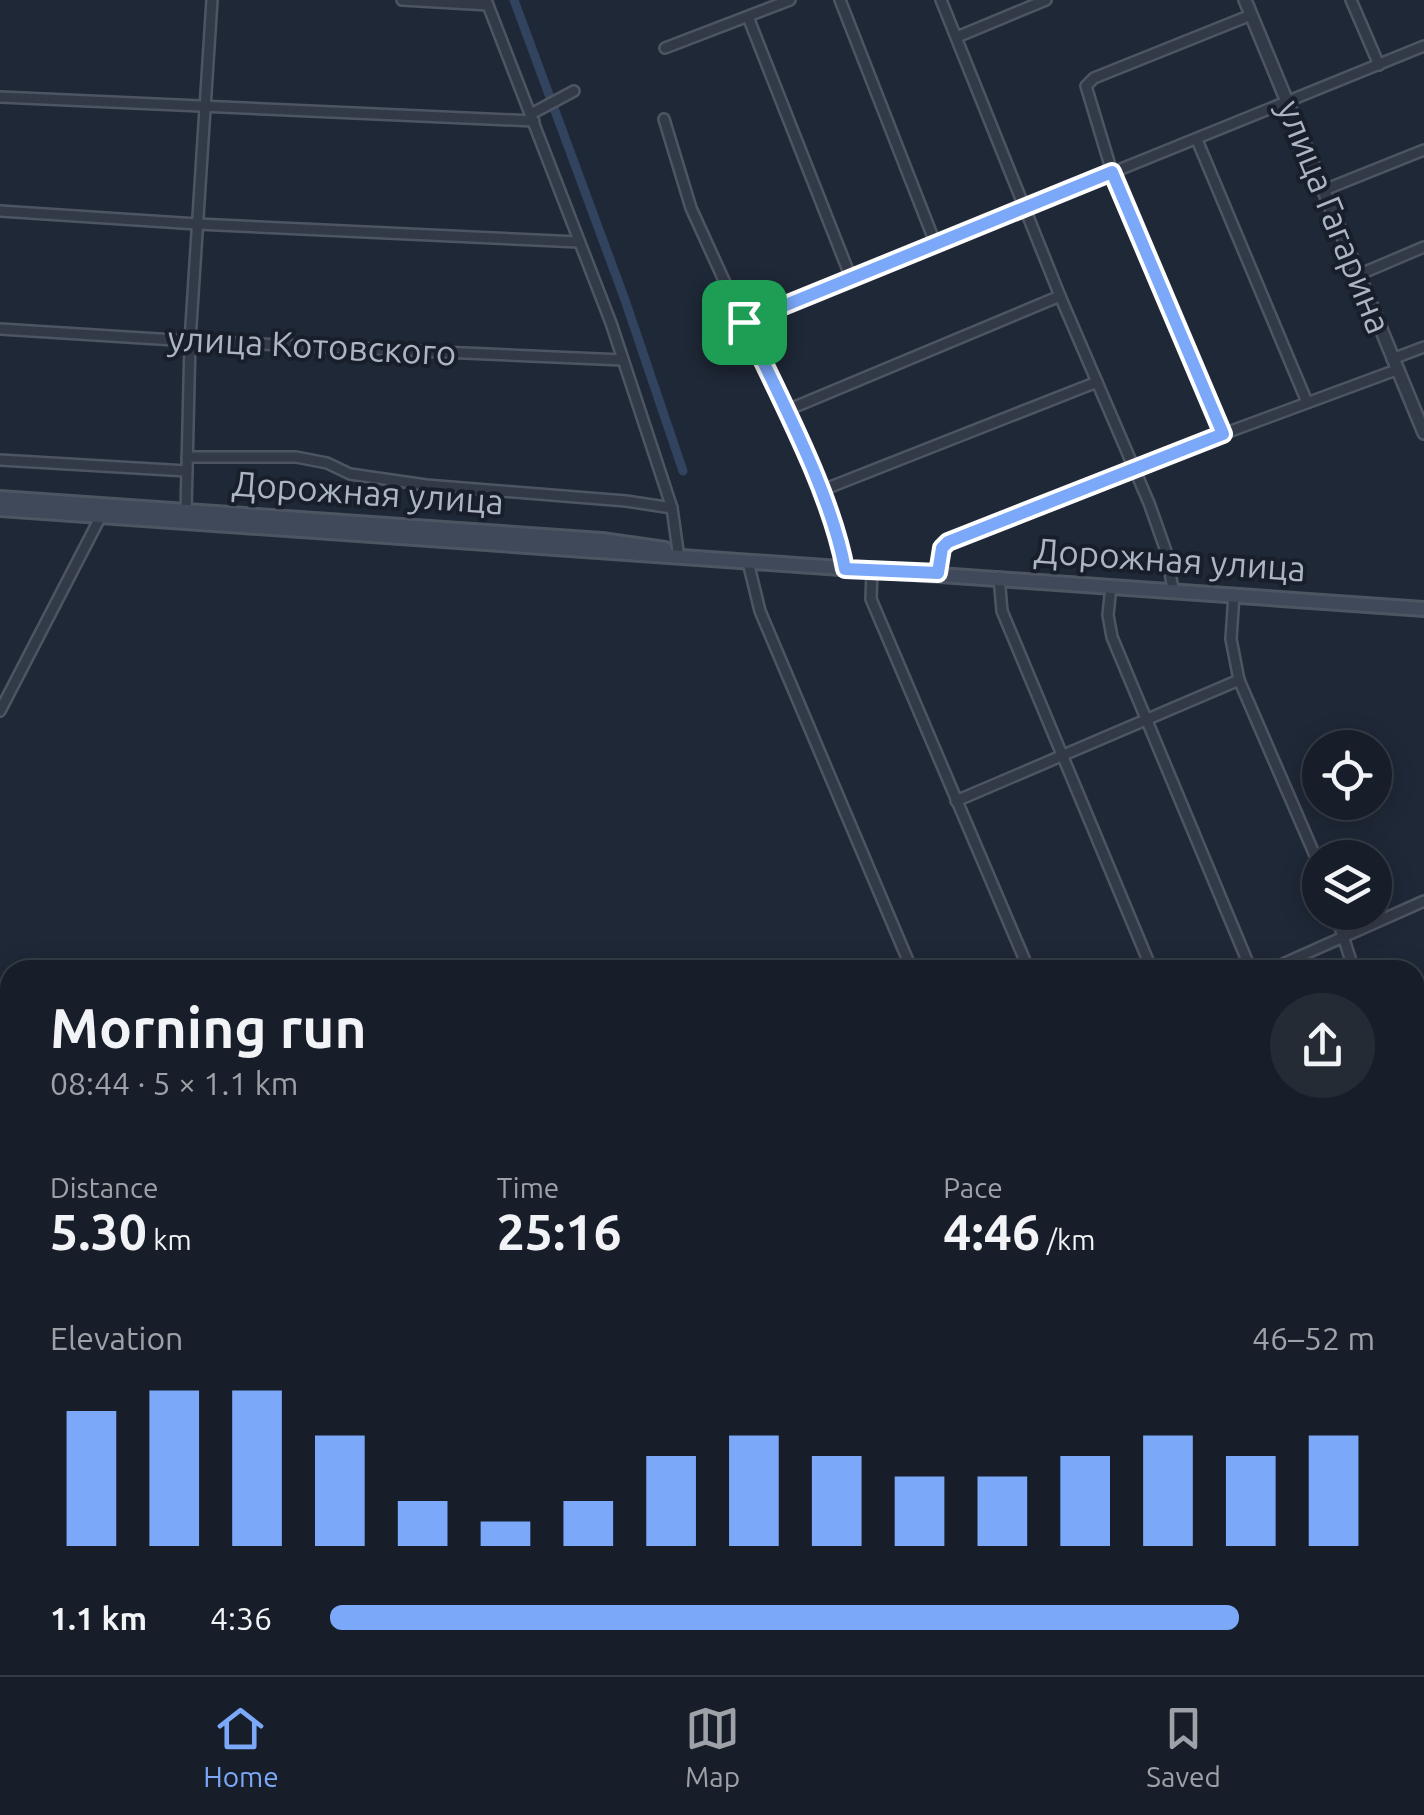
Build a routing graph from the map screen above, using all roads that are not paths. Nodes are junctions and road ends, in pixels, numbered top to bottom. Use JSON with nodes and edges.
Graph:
{"nodes":[{"id":1,"x":212,"y":0,"type":"edge"},
{"id":2,"x":402,"y":0,"type":"edge"},
{"id":3,"x":790,"y":0,"type":"edge"},
{"id":4,"x":840,"y":0,"type":"edge"},
{"id":5,"x":941,"y":0,"type":"edge"},
{"id":6,"x":1046,"y":0,"type":"edge"},
{"id":7,"x":1245,"y":0,"type":"edge"},
{"id":8,"x":1351,"y":0,"type":"edge"},
{"id":9,"x":487,"y":2,"type":"edge"},
{"id":10,"x":1251,"y":15,"type":"junction"},
{"id":11,"x":748,"y":17,"type":"junction"},
{"id":12,"x":956,"y":37,"type":"junction"},
{"id":13,"x":1424,"y":46,"type":"edge"},
{"id":14,"x":665,"y":48,"type":"dead end"},
{"id":15,"x":1379,"y":65,"type":"junction"},
{"id":16,"x":574,"y":92,"type":"dead end"},
{"id":17,"x":0,"y":98,"type":"edge"},
{"id":18,"x":1288,"y":102,"type":"junction"},
{"id":19,"x":206,"y":108,"type":"junction"},
{"id":20,"x":532,"y":118,"type":"junction"},
{"id":21,"x":664,"y":119,"type":"dead end"},
{"id":22,"x":1197,"y":140,"type":"junction"},
{"id":23,"x":1424,"y":150,"type":"edge"},
{"id":24,"x":1112,"y":172,"type":"junction"},
{"id":25,"x":1324,"y":190,"type":"junction"},
{"id":26,"x":1025,"y":207,"type":"junction"},
{"id":27,"x":0,"y":211,"type":"edge"},
{"id":28,"x":197,"y":224,"type":"junction"},
{"id":29,"x":579,"y":242,"type":"junction"},
{"id":30,"x":936,"y":245,"type":"junction"},
{"id":31,"x":1424,"y":247,"type":"edge"},
{"id":32,"x":1358,"y":275,"type":"junction"},
{"id":33,"x":851,"y":278,"type":"junction"},
{"id":34,"x":1060,"y":296,"type":"junction"},
{"id":35,"x":744,"y":322,"type":"junction"},
{"id":36,"x":0,"y":329,"type":"edge"},
{"id":37,"x":190,"y":341,"type":"junction"},
{"id":38,"x":1424,"y":347,"type":"edge"},
{"id":39,"x":623,"y":360,"type":"junction"},
{"id":40,"x":1394,"y":365,"type":"junction"},
{"id":41,"x":1097,"y":382,"type":"junction"},
{"id":42,"x":1307,"y":402,"type":"junction"},
{"id":43,"x":785,"y":410,"type":"junction"},
{"id":44,"x":1424,"y":433,"type":"edge"},
{"id":45,"x":1223,"y":434,"type":"junction"},
{"id":46,"x":187,"y":457,"type":"junction"},
{"id":47,"x":0,"y":460,"type":"edge"},
{"id":48,"x":1134,"y":468,"type":"junction"},
{"id":49,"x":187,"y":471,"type":"junction"},
{"id":50,"x":820,"y":491,"type":"junction"},
{"id":51,"x":0,"y":498,"type":"edge"},
{"id":52,"x":672,"y":508,"type":"junction"},
{"id":53,"x":0,"y":509,"type":"edge"},
{"id":54,"x":186,"y":510,"type":"junction"},
{"id":55,"x":103,"y":511,"type":"junction"},
{"id":56,"x":678,"y":551,"type":"junction"},
{"id":57,"x":731,"y":561,"type":"junction"},
{"id":58,"x":748,"y":562,"type":"junction"},
{"id":59,"x":845,"y":569,"type":"junction"},
{"id":60,"x":872,"y":570,"type":"junction"},
{"id":61,"x":938,"y":573,"type":"junction"},
{"id":62,"x":999,"y":577,"type":"junction"},
{"id":63,"x":1110,"y":586,"type":"junction"},
{"id":64,"x":1173,"y":589,"type":"junction"},
{"id":65,"x":1234,"y":594,"type":"junction"},
{"id":66,"x":1424,"y":609,"type":"edge"},
{"id":67,"x":1239,"y":680,"type":"junction"},
{"id":68,"x":0,"y":711,"type":"edge"},
{"id":69,"x":1147,"y":720,"type":"junction"},
{"id":70,"x":1062,"y":756,"type":"junction"},
{"id":71,"x":956,"y":800,"type":"junction"},
{"id":72,"x":1308,"y":840,"type":"edge"},
{"id":73,"x":1423,"y":904,"type":"edge"},
{"id":74,"x":1340,"y":930,"type":"edge"},
{"id":75,"x":1342,"y":937,"type":"junction"},
{"id":76,"x":908,"y":960,"type":"edge"},
{"id":77,"x":1025,"y":960,"type":"edge"},
{"id":78,"x":1148,"y":960,"type":"edge"},
{"id":79,"x":1247,"y":960,"type":"edge"},
{"id":80,"x":1291,"y":960,"type":"edge"},
{"id":81,"x":1350,"y":960,"type":"edge"}],
"edges":[{"from":1,"to":19,"type":"street"},
{"from":2,"to":9,"type":"street"},
{"from":3,"to":11,"type":"street"},
{"from":4,"to":30,"type":"street"},
{"from":5,"to":12,"type":"street"},
{"from":6,"to":12,"type":"street"},
{"from":7,"to":10,"type":"street","name":"улица Гагарина"},
{"from":8,"to":15,"type":"street"},
{"from":9,"to":20,"type":"street"},
{"from":10,"to":18,"type":"street","name":"улица Гагарина"},
{"from":10,"to":24,"type":"street"},
{"from":11,"to":14,"type":"street"},
{"from":11,"to":33,"type":"street"},
{"from":12,"to":26,"type":"street"},
{"from":13,"to":15,"type":"street"},
{"from":15,"to":18,"type":"street"},
{"from":16,"to":20,"type":"street"},
{"from":17,"to":19,"type":"street"},
{"from":18,"to":22,"type":"street"},
{"from":18,"to":25,"type":"street","name":"улица Гагарина"},
{"from":19,"to":20,"type":"street"},
{"from":19,"to":28,"type":"street"},
{"from":20,"to":29,"type":"street"},
{"from":21,"to":35,"type":"street"},
{"from":22,"to":24,"type":"street"},
{"from":22,"to":42,"type":"street"},
{"from":23,"to":25,"type":"street"},
{"from":24,"to":26,"type":"street"},
{"from":24,"to":45,"type":"street"},
{"from":25,"to":32,"type":"street","name":"улица Гагарина"},
{"from":26,"to":30,"type":"street"},
{"from":26,"to":34,"type":"street"},
{"from":27,"to":28,"type":"street"},
{"from":28,"to":29,"type":"street"},
{"from":28,"to":37,"type":"street"},
{"from":29,"to":39,"type":"street"},
{"from":30,"to":33,"type":"street"},
{"from":31,"to":32,"type":"street"},
{"from":32,"to":40,"type":"street","name":"улица Гагарина"},
{"from":33,"to":35,"type":"street"},
{"from":34,"to":41,"type":"street"},
{"from":34,"to":43,"type":"street"},
{"from":35,"to":43,"type":"street"},
{"from":36,"to":37,"type":"street","name":"улица Котовского"},
{"from":37,"to":39,"type":"street","name":"улица Котовского"},
{"from":37,"to":46,"type":"street"},
{"from":38,"to":40,"type":"street"},
{"from":39,"to":52,"type":"street"},
{"from":40,"to":42,"type":"street"},
{"from":40,"to":44,"type":"street","name":"улица Гагарина"},
{"from":41,"to":48,"type":"street"},
{"from":41,"to":50,"type":"street"},
{"from":42,"to":45,"type":"street"},
{"from":43,"to":50,"type":"street"},
{"from":45,"to":48,"type":"street"},
{"from":46,"to":49,"type":"street"},
{"from":46,"to":52,"type":"street"},
{"from":47,"to":49,"type":"street"},
{"from":48,"to":61,"type":"street"},
{"from":48,"to":64,"type":"street"},
{"from":49,"to":54,"type":"street"},
{"from":50,"to":59,"type":"street"},
{"from":51,"to":55,"type":"main road","name":"Дорожная улица"},
{"from":52,"to":56,"type":"street"},
{"from":53,"to":55,"type":"main road","name":"Дорожная улица"},
{"from":54,"to":55,"type":"main road","name":"Дорожная улица"},
{"from":54,"to":56,"type":"main road","name":"Дорожная улица"},
{"from":55,"to":57,"type":"main road","name":"Дорожная улица"},
{"from":55,"to":68,"type":"street"},
{"from":56,"to":57,"type":"main road","name":"Дорожная улица"},
{"from":57,"to":58,"type":"main road","name":"Дорожная улица"},
{"from":58,"to":59,"type":"main road","name":"Дорожная улица"},
{"from":58,"to":76,"type":"street"},
{"from":59,"to":60,"type":"main road","name":"Дорожная улица"},
{"from":60,"to":61,"type":"main road","name":"Дорожная улица"},
{"from":60,"to":71,"type":"street"},
{"from":61,"to":62,"type":"main road","name":"Дорожная улица"},
{"from":62,"to":63,"type":"main road","name":"Дорожная улица"},
{"from":62,"to":70,"type":"street"},
{"from":63,"to":64,"type":"main road","name":"Дорожная улица"},
{"from":63,"to":69,"type":"street"},
{"from":64,"to":65,"type":"main road","name":"Дорожная улица"},
{"from":65,"to":66,"type":"main road","name":"Дорожная улица"},
{"from":65,"to":67,"type":"street"},
{"from":67,"to":69,"type":"street"},
{"from":67,"to":72,"type":"street"},
{"from":69,"to":70,"type":"street"},
{"from":69,"to":79,"type":"street"},
{"from":70,"to":71,"type":"street"},
{"from":70,"to":78,"type":"street"},
{"from":71,"to":77,"type":"street"},
{"from":73,"to":75,"type":"street"},
{"from":74,"to":75,"type":"street"},
{"from":75,"to":80,"type":"street"},
{"from":75,"to":81,"type":"street"}]}
